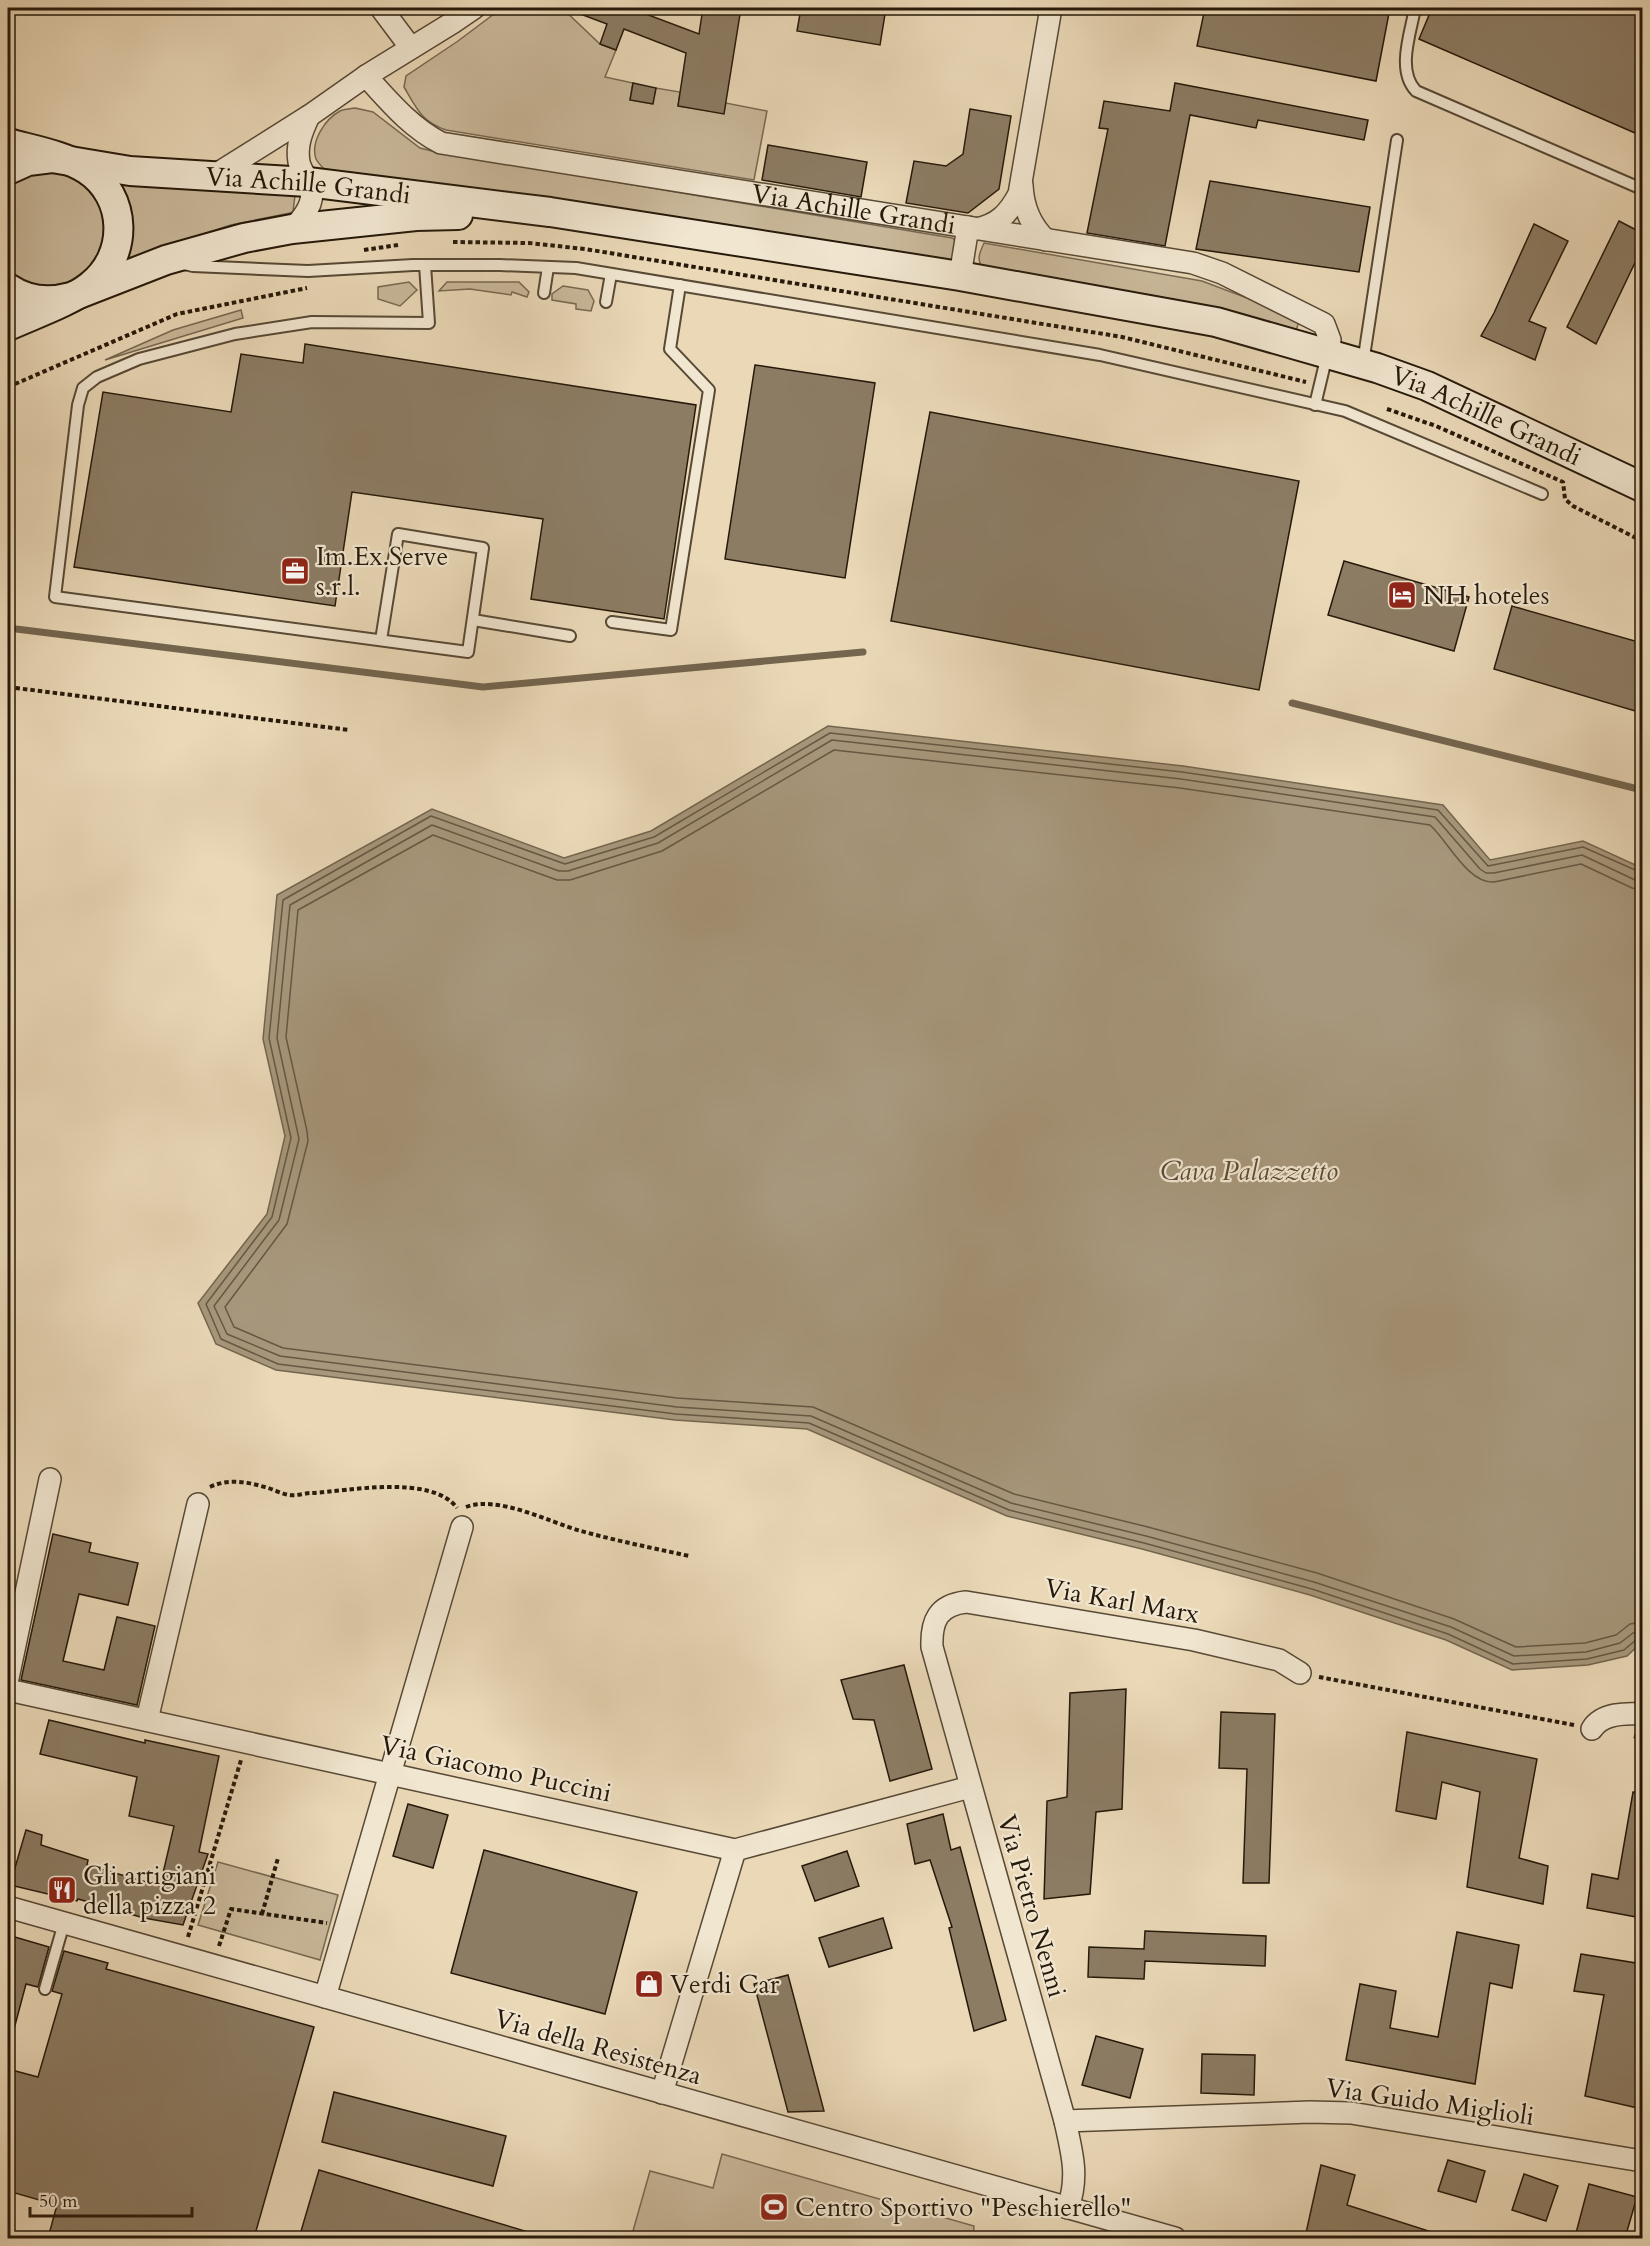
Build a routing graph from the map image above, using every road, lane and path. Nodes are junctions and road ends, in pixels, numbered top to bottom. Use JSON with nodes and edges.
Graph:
{"nodes":[{"id":1,"x":381,"y":8,"type":"edge"},
{"id":2,"x":474,"y":8,"type":"edge"},
{"id":3,"x":1051,"y":8,"type":"edge"},
{"id":4,"x":1415,"y":8,"type":"edge"},
{"id":5,"x":411,"y":48,"type":"junction"},
{"id":6,"x":366,"y":76,"type":"junction"},
{"id":7,"x":309,"y":116,"type":"junction"},
{"id":8,"x":1397,"y":140,"type":"dead end"},
{"id":9,"x":8,"y":143,"type":"edge"},
{"id":10,"x":67,"y":160,"type":"junction"},
{"id":11,"x":8,"y":170,"type":"edge"},
{"id":12,"x":212,"y":177,"type":"junction"},
{"id":13,"x":308,"y":182,"type":"junction"},
{"id":14,"x":1022,"y":185,"type":"junction"},
{"id":15,"x":1642,"y":189,"type":"edge"},
{"id":16,"x":550,"y":212,"type":"junction"},
{"id":17,"x":972,"y":228,"type":"junction"},
{"id":18,"x":292,"y":229,"type":"junction"},
{"id":19,"x":1046,"y":240,"type":"junction"},
{"id":20,"x":446,"y":242,"type":"dead end"},
{"id":21,"x":402,"y":244,"type":"dead end"},
{"id":22,"x":166,"y":260,"type":"junction"},
{"id":23,"x":425,"y":265,"type":"junction"},
{"id":24,"x":548,"y":267,"type":"junction"},
{"id":25,"x":363,"y":269,"type":"junction"},
{"id":26,"x":611,"y":274,"type":"junction"},
{"id":27,"x":960,"y":276,"type":"junction"},
{"id":28,"x":680,"y":285,"type":"junction"},
{"id":29,"x":316,"y":287,"type":"dead end"},
{"id":30,"x":8,"y":288,"type":"edge"},
{"id":31,"x":543,"y":293,"type":"dead end"},
{"id":32,"x":76,"y":295,"type":"junction"},
{"id":33,"x":606,"y":302,"type":"dead end"},
{"id":34,"x":8,"y":326,"type":"edge"},
{"id":35,"x":1327,"y":354,"type":"junction"},
{"id":36,"x":1363,"y":364,"type":"junction"},
{"id":37,"x":1319,"y":386,"type":"junction"},
{"id":38,"x":8,"y":387,"type":"edge"},
{"id":39,"x":1315,"y":405,"type":"junction"},
{"id":40,"x":1383,"y":408,"type":"dead end"},
{"id":41,"x":1642,"y":487,"type":"edge"},
{"id":42,"x":1542,"y":494,"type":"dead end"},
{"id":43,"x":1642,"y":541,"type":"edge"},
{"id":44,"x":473,"y":620,"type":"junction"},
{"id":45,"x":612,"y":622,"type":"dead end"},
{"id":46,"x":570,"y":636,"type":"dead end"},
{"id":47,"x":381,"y":640,"type":"junction"},
{"id":48,"x":8,"y":687,"type":"edge"},
{"id":49,"x":349,"y":730,"type":"dead end"},
{"id":50,"x":50,"y":1479,"type":"dead end"},
{"id":51,"x":198,"y":1504,"type":"joint"},
{"id":52,"x":462,"y":1527,"type":"dead end"},
{"id":53,"x":689,"y":1556,"type":"dead end"},
{"id":54,"x":935,"y":1619,"type":"joint"},
{"id":55,"x":1300,"y":1673,"type":"joint"},
{"id":56,"x":8,"y":1678,"type":"edge"},
{"id":57,"x":8,"y":1690,"type":"edge"},
{"id":58,"x":1642,"y":1714,"type":"edge"},
{"id":59,"x":147,"y":1720,"type":"junction"},
{"id":60,"x":1592,"y":1729,"type":"joint"},
{"id":61,"x":1632,"y":1736,"type":"dead end"},
{"id":62,"x":1642,"y":1738,"type":"edge"},
{"id":63,"x":246,"y":1742,"type":"junction"},
{"id":64,"x":390,"y":1774,"type":"junction"},
{"id":65,"x":970,"y":1787,"type":"junction"},
{"id":66,"x":735,"y":1850,"type":"junction"},
{"id":67,"x":278,"y":1858,"type":"dead end"},
{"id":68,"x":8,"y":1907,"type":"edge"},
{"id":69,"x":262,"y":1914,"type":"junction"},
{"id":70,"x":64,"y":1923,"type":"junction"},
{"id":71,"x":346,"y":1926,"type":"junction"},
{"id":72,"x":182,"y":1957,"type":"junction"},
{"id":73,"x":212,"y":1965,"type":"junction"},
{"id":74,"x":45,"y":1989,"type":"dead end"},
{"id":75,"x":325,"y":1997,"type":"junction"},
{"id":76,"x":662,"y":2093,"type":"junction"},
{"id":77,"x":1065,"y":2121,"type":"junction"},
{"id":78,"x":1642,"y":2161,"type":"edge"},
{"id":79,"x":1068,"y":2208,"type":"junction"},
{"id":80,"x":1174,"y":2238,"type":"edge"}],
"edges":[{"from":1,"to":5,"type":"street"},
{"from":2,"to":5,"type":"street"},
{"from":3,"to":14,"type":"street"},
{"from":4,"to":15,"type":"lane"},
{"from":5,"to":6,"type":"street"},
{"from":6,"to":7,"type":"street"},
{"from":6,"to":17,"type":"street","name":"Via Achille Grandi"},
{"from":7,"to":12,"type":"street"},
{"from":7,"to":13,"type":"street"},
{"from":8,"to":36,"type":"lane"},
{"from":9,"to":10,"type":"main road"},
{"from":10,"to":11,"type":"main road","name":"Via Achille Grandi"},
{"from":10,"to":12,"type":"main road","name":"Via Achille Grandi"},
{"from":10,"to":32,"type":"main road","name":"Via Achille Grandi"},
{"from":12,"to":13,"type":"main road","name":"Via Achille Grandi"},
{"from":13,"to":16,"type":"main road","name":"Via Achille Grandi"},
{"from":13,"to":18,"type":"street"},
{"from":14,"to":17,"type":"street"},
{"from":14,"to":19,"type":"street"},
{"from":16,"to":18,"type":"main road","name":"Via Achille Grandi"},
{"from":16,"to":27,"type":"main road","name":"Via Achille Grandi"},
{"from":17,"to":19,"type":"street","name":"Via Achille Grandi"},
{"from":17,"to":27,"type":"street"},
{"from":18,"to":22,"type":"main road","name":"Via Achille Grandi"},
{"from":19,"to":35,"type":"street","name":"Via Achille Grandi"},
{"from":20,"to":37,"type":"path"},
{"from":21,"to":25,"type":"path"},
{"from":22,"to":25,"type":"lane"},
{"from":22,"to":32,"type":"main road","name":"Via Achille Grandi"},
{"from":23,"to":24,"type":"lane"},
{"from":23,"to":25,"type":"lane"},
{"from":23,"to":47,"type":"lane"},
{"from":24,"to":26,"type":"lane"},
{"from":24,"to":31,"type":"lane"},
{"from":26,"to":28,"type":"lane"},
{"from":26,"to":33,"type":"lane"},
{"from":27,"to":35,"type":"main road","name":"Via Achille Grandi"},
{"from":28,"to":39,"type":"lane"},
{"from":28,"to":45,"type":"lane"},
{"from":29,"to":38,"type":"path"},
{"from":30,"to":32,"type":"main road","name":"Via Achille Grandi"},
{"from":32,"to":34,"type":"main road"},
{"from":35,"to":36,"type":"main road","name":"Via Achille Grandi"},
{"from":35,"to":37,"type":"lane"},
{"from":36,"to":41,"type":"main road","name":"Via Achille Grandi"},
{"from":37,"to":39,"type":"lane"},
{"from":39,"to":42,"type":"lane"},
{"from":40,"to":43,"type":"path"},
{"from":44,"to":46,"type":"lane"},
{"from":44,"to":47,"type":"lane"},
{"from":44,"to":47,"type":"lane"},
{"from":48,"to":49,"type":"path"},
{"from":50,"to":56,"type":"street"},
{"from":51,"to":53,"type":"path"},
{"from":51,"to":59,"type":"street"},
{"from":52,"to":64,"type":"street"},
{"from":54,"to":55,"type":"street","name":"Via Karl Marx"},
{"from":54,"to":65,"type":"street","name":"Via Pietro Nenni"},
{"from":55,"to":60,"type":"path"},
{"from":57,"to":59,"type":"street","name":"Via Giacomo Puccini"},
{"from":58,"to":60,"type":"street"},
{"from":59,"to":63,"type":"street","name":"Via Giacomo Puccini"},
{"from":61,"to":62,"type":"path"},
{"from":63,"to":64,"type":"street","name":"Via Giacomo Puccini"},
{"from":63,"to":72,"type":"path"},
{"from":64,"to":66,"type":"street","name":"Via Giacomo Puccini"},
{"from":64,"to":71,"type":"street"},
{"from":65,"to":66,"type":"street","name":"Via Giacomo Puccini"},
{"from":65,"to":77,"type":"street","name":"Via Pietro Nenni"},
{"from":66,"to":76,"type":"street"},
{"from":67,"to":69,"type":"path"},
{"from":68,"to":70,"type":"street","name":"Via della Resistenza"},
{"from":69,"to":71,"type":"path"},
{"from":69,"to":73,"type":"path"},
{"from":70,"to":72,"type":"street","name":"Via della Resistenza"},
{"from":70,"to":74,"type":"lane"},
{"from":71,"to":75,"type":"street"},
{"from":72,"to":73,"type":"street","name":"Via della Resistenza"},
{"from":73,"to":75,"type":"street","name":"Via della Resistenza"},
{"from":75,"to":76,"type":"street","name":"Via della Resistenza"},
{"from":76,"to":79,"type":"street","name":"Via della Resistenza"},
{"from":77,"to":78,"type":"street","name":"Via Guido Miglioli"},
{"from":77,"to":79,"type":"street","name":"Via Pietro Nenni"},
{"from":79,"to":80,"type":"street","name":"Via della Resistenza"}]}
